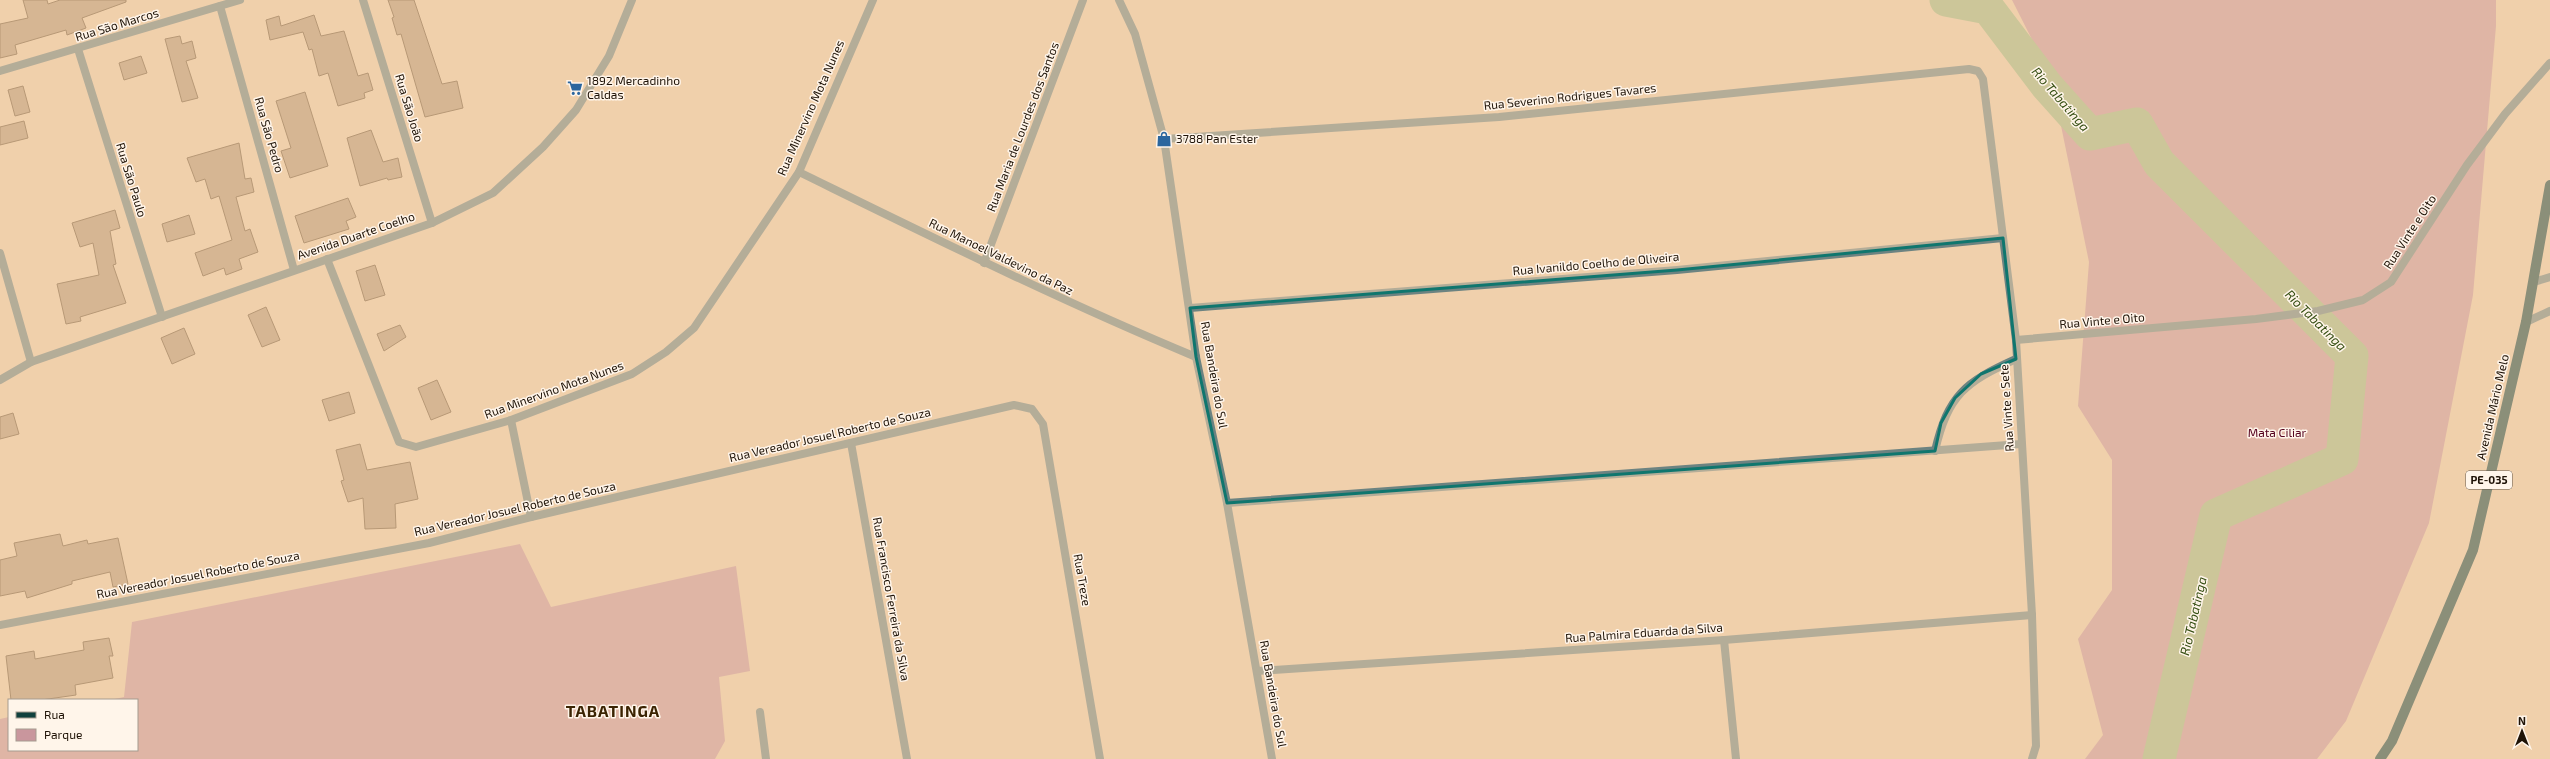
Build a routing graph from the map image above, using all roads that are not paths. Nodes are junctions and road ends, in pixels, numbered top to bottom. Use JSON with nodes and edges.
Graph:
{"nodes":[{"id":1,"x":240,"y":0,"type":"edge"},
{"id":2,"x":363,"y":0,"type":"edge"},
{"id":3,"x":632,"y":0,"type":"edge"},
{"id":4,"x":873,"y":0,"type":"edge"},
{"id":5,"x":1083,"y":0,"type":"edge"},
{"id":6,"x":1119,"y":0,"type":"edge"},
{"id":7,"x":220,"y":6,"type":"junction"},
{"id":8,"x":78,"y":49,"type":"junction"},
{"id":9,"x":2550,"y":63,"type":"edge"},
{"id":10,"x":0,"y":71,"type":"edge"},
{"id":11,"x":1978,"y":71,"type":"joint"},
{"id":12,"x":1164,"y":138,"type":"junction"},
{"id":13,"x":798,"y":172,"type":"junction"},
{"id":14,"x":2550,"y":185,"type":"edge"},
{"id":15,"x":432,"y":223,"type":"junction"},
{"id":16,"x":2003,"y":238,"type":"junction"},
{"id":17,"x":0,"y":253,"type":"edge"},
{"id":18,"x":327,"y":259,"type":"junction"},
{"id":19,"x":984,"y":263,"type":"junction"},
{"id":20,"x":294,"y":270,"type":"junction"},
{"id":21,"x":2550,"y":277,"type":"edge"},
{"id":22,"x":2534,"y":282,"type":"junction"},
{"id":23,"x":1190,"y":308,"type":"junction"},
{"id":24,"x":2550,"y":311,"type":"edge"},
{"id":25,"x":162,"y":317,"type":"junction"},
{"id":26,"x":2526,"y":322,"type":"junction"},
{"id":27,"x":2016,"y":340,"type":"junction"},
{"id":28,"x":1196,"y":357,"type":"junction"},
{"id":29,"x":2016,"y":359,"type":"junction"},
{"id":30,"x":30,"y":362,"type":"junction"},
{"id":31,"x":0,"y":380,"type":"edge"},
{"id":32,"x":1032,"y":409,"type":"joint"},
{"id":33,"x":511,"y":420,"type":"junction"},
{"id":34,"x":851,"y":443,"type":"junction"},
{"id":35,"x":2021,"y":444,"type":"junction"},
{"id":36,"x":1935,"y":451,"type":"junction"},
{"id":37,"x":1227,"y":503,"type":"junction"},
{"id":38,"x":531,"y":516,"type":"junction"},
{"id":39,"x":2032,"y":615,"type":"junction"},
{"id":40,"x":0,"y":625,"type":"edge"},
{"id":41,"x":1724,"y":640,"type":"junction"},
{"id":42,"x":1257,"y":670,"type":"junction"},
{"id":43,"x":760,"y":712,"type":"dead end"},
{"id":44,"x":766,"y":759,"type":"edge"},
{"id":45,"x":907,"y":759,"type":"edge"},
{"id":46,"x":1100,"y":759,"type":"edge"},
{"id":47,"x":1272,"y":759,"type":"edge"},
{"id":48,"x":1736,"y":759,"type":"edge"},
{"id":49,"x":2032,"y":759,"type":"edge"},
{"id":50,"x":2380,"y":759,"type":"edge"}],
"edges":[{"from":1,"to":7,"type":"street","name":"Rua São Marcos"},
{"from":2,"to":15,"type":"street","name":"Rua São João"},
{"from":3,"to":15,"type":"street","name":"Avenida Duarte Coelho"},
{"from":4,"to":13,"type":"street","name":"Rua Minervino Mota Nunes"},
{"from":5,"to":19,"type":"street","name":"Rua Maria de Lourdes dos Santos"},
{"from":6,"to":12,"type":"street","name":"Rua Bandeira do Sul"},
{"from":7,"to":8,"type":"street","name":"Rua São Marcos"},
{"from":7,"to":20,"type":"street","name":"Rua São Pedro"},
{"from":8,"to":10,"type":"street","name":"Rua São Marcos"},
{"from":8,"to":25,"type":"street","name":"Rua São Paulo"},
{"from":9,"to":27,"type":"street","name":"Rua Vinte e Oito"},
{"from":11,"to":12,"type":"street","name":"Rua Severino Rodrigues Tavares"},
{"from":11,"to":16,"type":"street","name":"Rua Vinte e Sete"},
{"from":12,"to":23,"type":"street","name":"Rua Bandeira do Sul"},
{"from":13,"to":19,"type":"street","name":"Rua Manoel Valdevino da Paz"},
{"from":13,"to":33,"type":"street","name":"Rua Minervino Mota Nunes"},
{"from":14,"to":22,"type":"main road","name":"Avenida Mário Melo","number":"PE-035"},
{"from":15,"to":18,"type":"street","name":"Avenida Duarte Coelho"},
{"from":16,"to":23,"type":"street","name":"Rua Ivanildo Coelho de Oliveira"},
{"from":16,"to":27,"type":"street","name":"Rua Vinte e Sete"},
{"from":17,"to":30,"type":"street"},
{"from":18,"to":20,"type":"street","name":"Avenida Duarte Coelho"},
{"from":18,"to":33,"type":"street","name":"Rua Minervino Mota Nunes"},
{"from":19,"to":28,"type":"street","name":"Rua Manoel Valdevino da Paz"},
{"from":20,"to":25,"type":"street","name":"Avenida Duarte Coelho"},
{"from":21,"to":22,"type":"street"},
{"from":22,"to":26,"type":"main road","name":"Avenida Mário Melo","number":"PE-035"},
{"from":23,"to":28,"type":"street","name":"Rua Bandeira do Sul"},
{"from":24,"to":26,"type":"street"},
{"from":25,"to":30,"type":"street","name":"Avenida Duarte Coelho"},
{"from":26,"to":50,"type":"main road","name":"Avenida Mário Melo","number":"PE-035"},
{"from":27,"to":29,"type":"street","name":"Rua Vinte e Sete"},
{"from":28,"to":37,"type":"street","name":"Rua Bandeira do Sul"},
{"from":29,"to":35,"type":"street","name":"Rua Vinte e Sete"},
{"from":29,"to":36,"type":"street"},
{"from":30,"to":31,"type":"street","name":"Avenida Duarte Coelho"},
{"from":32,"to":34,"type":"street","name":"Rua Vereador Josuel Roberto de Souza"},
{"from":32,"to":46,"type":"street","name":"Rua Treze"},
{"from":33,"to":38,"type":"street"},
{"from":34,"to":38,"type":"street","name":"Rua Vereador Josuel Roberto de Souza"},
{"from":34,"to":45,"type":"street","name":"Rua Francisco Ferreira da Silva"},
{"from":35,"to":36,"type":"street"},
{"from":35,"to":39,"type":"street","name":"Rua Vinte e Sete"},
{"from":36,"to":37,"type":"street"},
{"from":37,"to":42,"type":"street","name":"Rua Bandeira do Sul"},
{"from":38,"to":40,"type":"street","name":"Rua Vereador Josuel Roberto de Souza"},
{"from":39,"to":41,"type":"street","name":"Rua Palmira Eduarda da Silva"},
{"from":39,"to":49,"type":"street","name":"Rua Vinte e Sete"},
{"from":41,"to":42,"type":"street","name":"Rua Palmira Eduarda da Silva"},
{"from":41,"to":48,"type":"street"},
{"from":42,"to":47,"type":"street","name":"Rua Bandeira do Sul"},
{"from":43,"to":44,"type":"street"}]}
